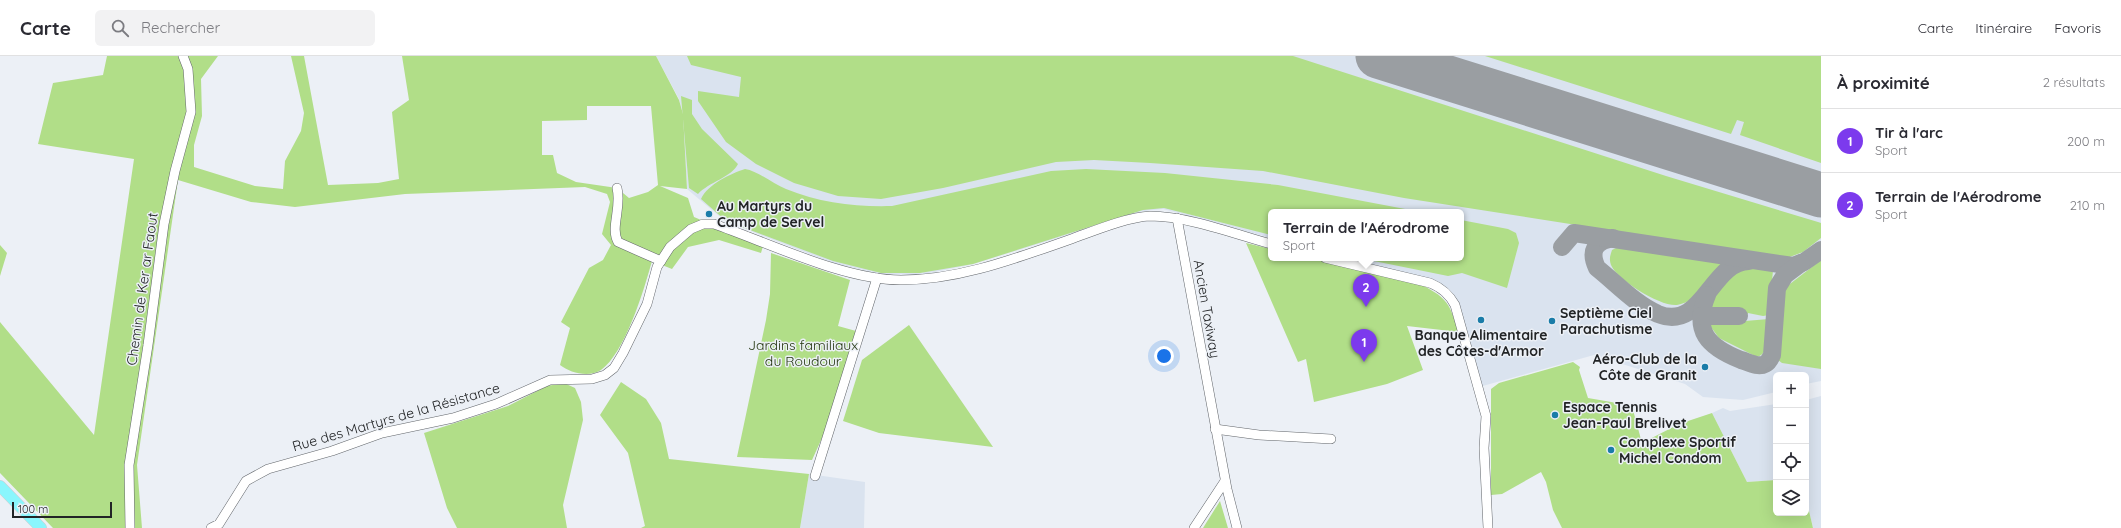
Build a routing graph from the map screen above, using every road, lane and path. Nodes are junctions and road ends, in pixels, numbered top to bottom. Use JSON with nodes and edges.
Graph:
{"nodes":[{"id":1,"x":183,"y":56,"type":"edge"},
{"id":2,"x":617,"y":188,"type":"dead end"},
{"id":3,"x":1177,"y":218,"type":"junction"},
{"id":4,"x":1268,"y":243,"type":"edge"},
{"id":5,"x":661,"y":261,"type":"junction"},
{"id":6,"x":1337,"y":261,"type":"edge"},
{"id":7,"x":877,"y":278,"type":"junction"},
{"id":8,"x":1215,"y":429,"type":"junction"},
{"id":9,"x":1332,"y":439,"type":"dead end"},
{"id":10,"x":815,"y":476,"type":"dead end"},
{"id":11,"x":1225,"y":481,"type":"junction"},
{"id":12,"x":0,"y":486,"type":"edge"},
{"id":13,"x":41,"y":528,"type":"edge"},
{"id":14,"x":130,"y":528,"type":"edge"},
{"id":15,"x":211,"y":528,"type":"edge"},
{"id":16,"x":1194,"y":528,"type":"edge"},
{"id":17,"x":1237,"y":528,"type":"edge"},
{"id":18,"x":1488,"y":528,"type":"edge"}],
"edges":[{"from":1,"to":14,"type":"street","name":"Chemin de Ker ar Faout"},
{"from":2,"to":5,"type":"street"},
{"from":3,"to":4,"type":"street","name":"Rue des Martyrs de la Résistance"},
{"from":3,"to":7,"type":"street","name":"Rue des Martyrs de la Résistance"},
{"from":3,"to":8,"type":"street","name":"Ancien Taxiway"},
{"from":5,"to":7,"type":"street","name":"Rue des Martyrs de la Résistance"},
{"from":5,"to":15,"type":"street","name":"Rue des Martyrs de la Résistance"},
{"from":6,"to":18,"type":"street"},
{"from":7,"to":10,"type":"street"},
{"from":8,"to":9,"type":"street"},
{"from":8,"to":11,"type":"street","name":"Ancien Taxiway"},
{"from":11,"to":16,"type":"street"},
{"from":11,"to":17,"type":"street","name":"Ancien Taxiway"},
{"from":12,"to":13,"type":"main road"}]}
